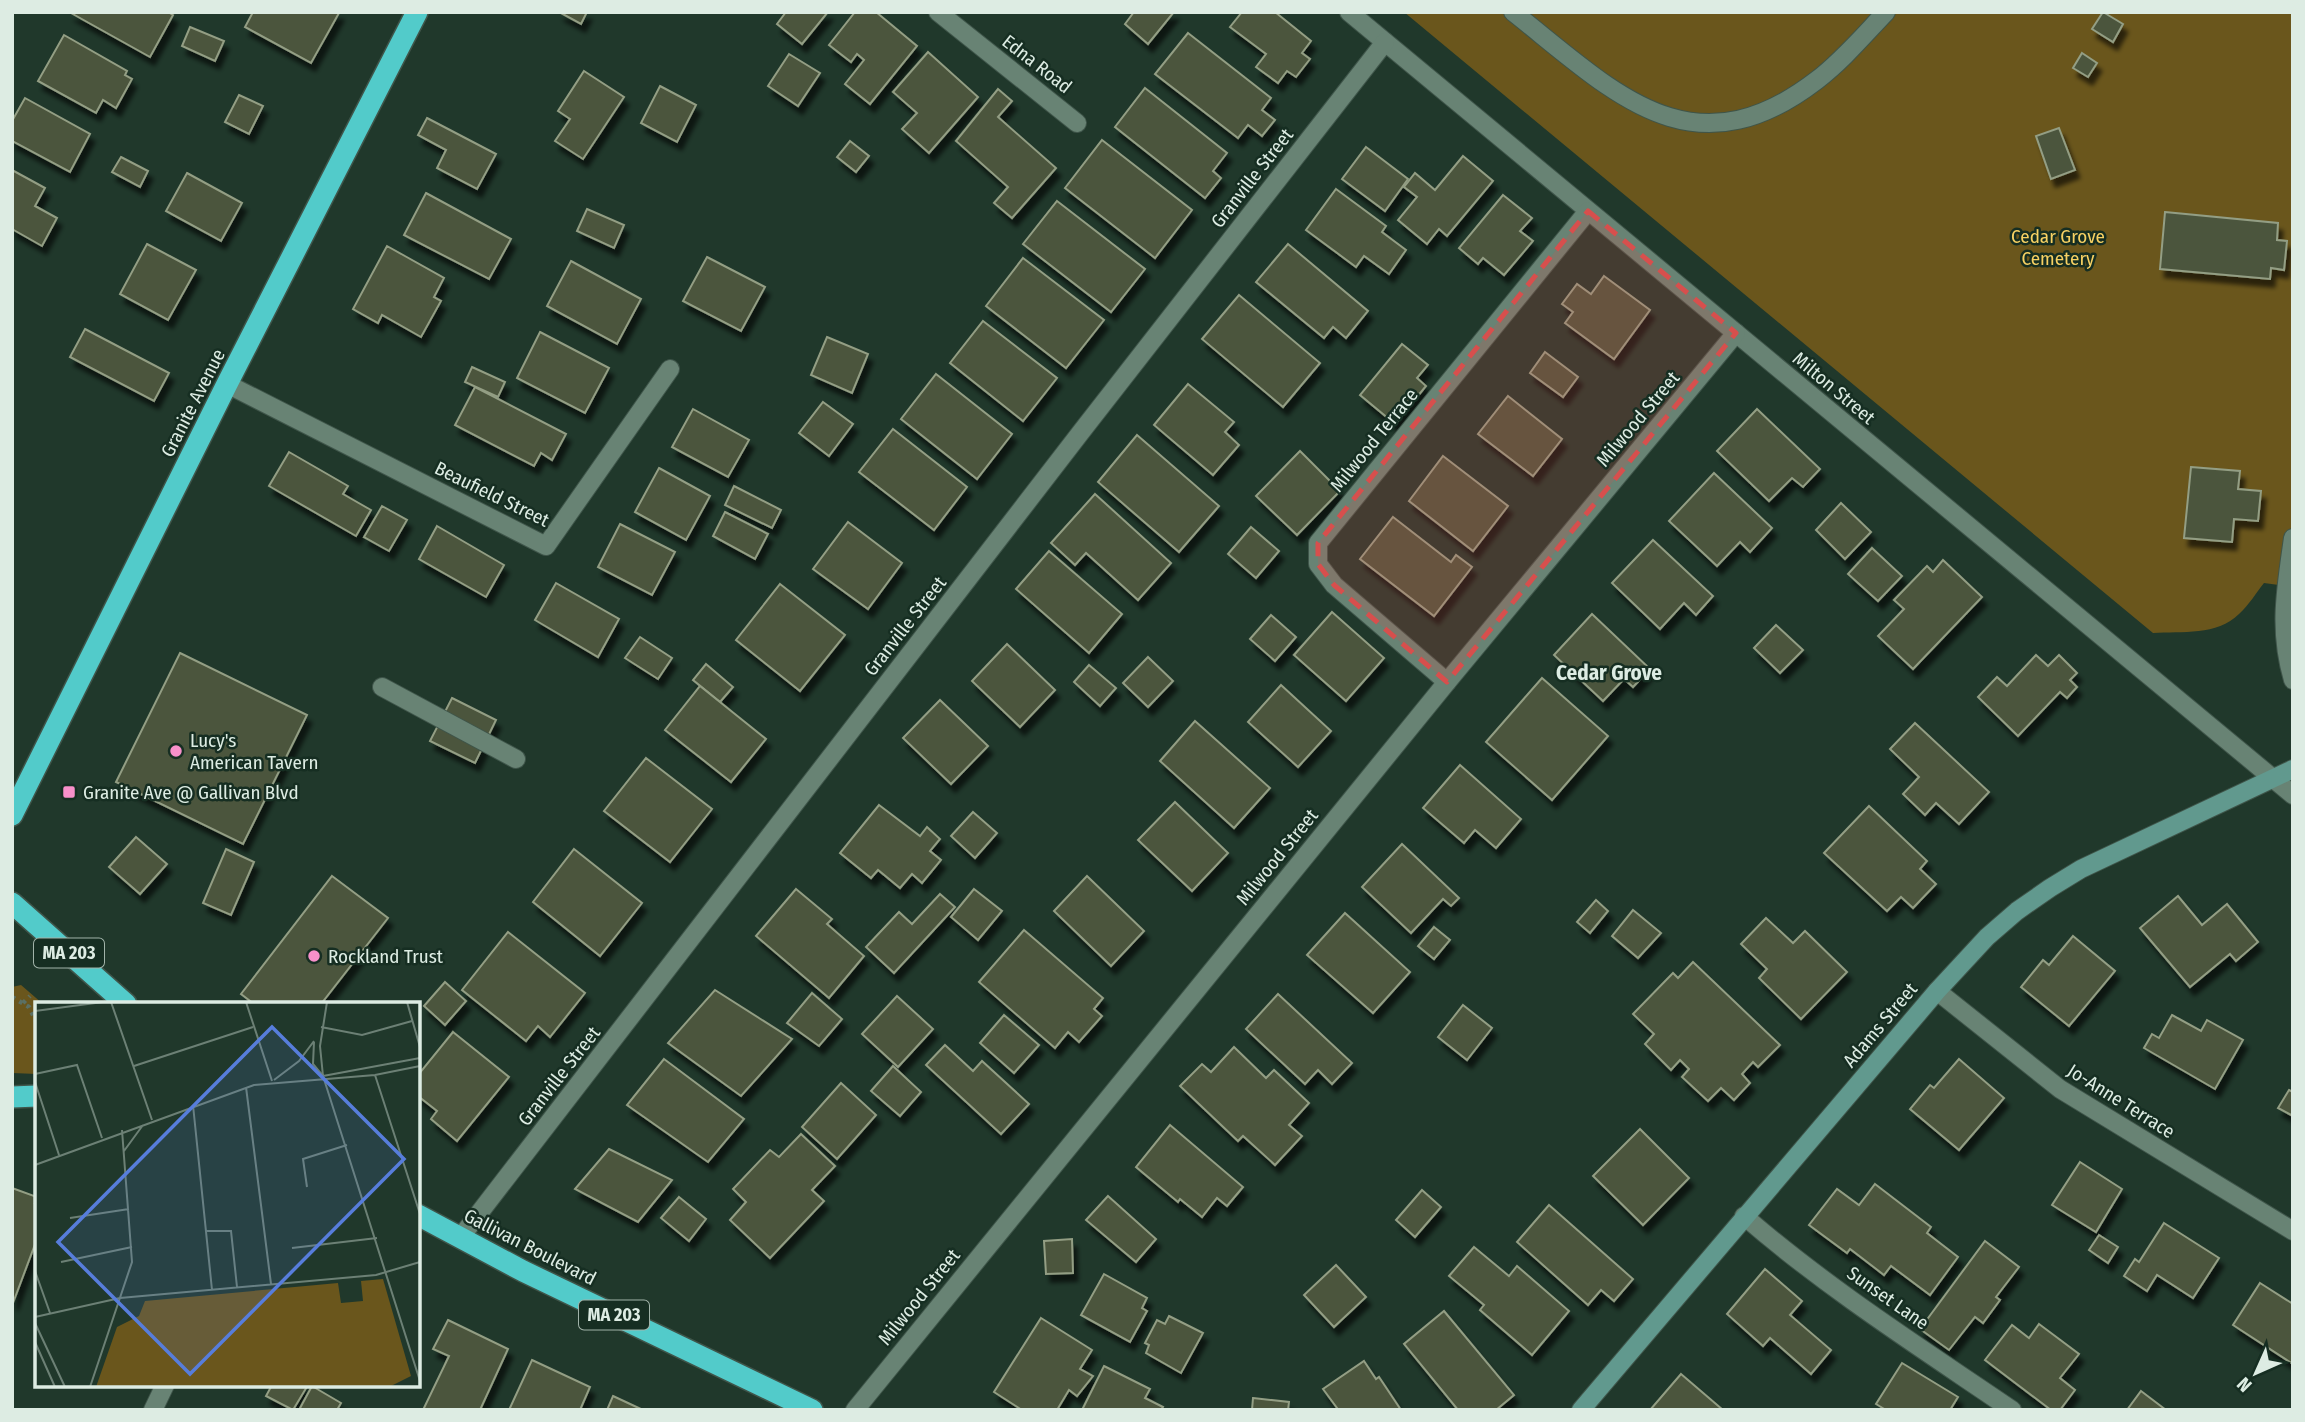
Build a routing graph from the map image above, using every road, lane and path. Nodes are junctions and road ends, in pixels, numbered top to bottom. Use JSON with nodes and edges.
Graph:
{"nodes":[{"id":1,"x":417,"y":12,"type":"edge"},
{"id":2,"x":938,"y":12,"type":"edge"},
{"id":3,"x":1349,"y":12,"type":"edge"},
{"id":4,"x":1513,"y":12,"type":"edge"},
{"id":5,"x":1886,"y":12,"type":"edge"},
{"id":6,"x":1385,"y":42,"type":"junction"},
{"id":7,"x":1077,"y":123,"type":"dead end"},
{"id":8,"x":1588,"y":211,"type":"junction"},
{"id":9,"x":1736,"y":333,"type":"junction"},
{"id":10,"x":670,"y":369,"type":"dead end"},
{"id":11,"x":227,"y":384,"type":"junction"},
{"id":12,"x":2293,"y":538,"type":"edge"},
{"id":13,"x":2293,"y":680,"type":"edge"},
{"id":14,"x":1447,"y":682,"type":"junction"},
{"id":15,"x":382,"y":687,"type":"dead end"},
{"id":16,"x":516,"y":759,"type":"dead end"},
{"id":17,"x":2293,"y":769,"type":"edge"},
{"id":18,"x":2272,"y":779,"type":"junction"},
{"id":19,"x":2293,"y":795,"type":"edge"},
{"id":20,"x":12,"y":815,"type":"edge"},
{"id":21,"x":12,"y":903,"type":"edge"},
{"id":22,"x":1937,"y":991,"type":"junction"},
{"id":23,"x":30,"y":996,"type":"dead end"},
{"id":24,"x":12,"y":997,"type":"edge"},
{"id":25,"x":124,"y":1002,"type":"edge"},
{"id":26,"x":23,"y":1003,"type":"junction"},
{"id":27,"x":35,"y":1019,"type":"edge"},
{"id":28,"x":35,"y":1096,"type":"edge"},
{"id":29,"x":12,"y":1097,"type":"edge"},
{"id":30,"x":420,"y":1216,"type":"edge"},
{"id":31,"x":1744,"y":1216,"type":"junction"},
{"id":32,"x":2293,"y":1231,"type":"edge"},
{"id":33,"x":460,"y":1238,"type":"junction"},
{"id":34,"x":164,"y":1387,"type":"edge"},
{"id":35,"x":153,"y":1410,"type":"edge"},
{"id":36,"x":812,"y":1410,"type":"edge"},
{"id":37,"x":855,"y":1410,"type":"edge"},
{"id":38,"x":1581,"y":1410,"type":"edge"},
{"id":39,"x":2012,"y":1410,"type":"edge"}],
"edges":[{"from":1,"to":11,"type":"highway","name":"Granite Avenue"},
{"from":2,"to":7,"type":"street","name":"Edna Road"},
{"from":3,"to":6,"type":"street","name":"Milton Street"},
{"from":4,"to":5,"type":"street"},
{"from":6,"to":8,"type":"street","name":"Milton Street"},
{"from":6,"to":33,"type":"street","name":"Granville Street"},
{"from":8,"to":9,"type":"street","name":"Milton Street"},
{"from":8,"to":14,"type":"street","name":"Milwood Terrace"},
{"from":9,"to":14,"type":"street","name":"Milwood Street"},
{"from":9,"to":18,"type":"street","name":"Milton Street"},
{"from":10,"to":11,"type":"street","name":"Beaufield Street"},
{"from":11,"to":20,"type":"highway","name":"Granite Avenue"},
{"from":12,"to":13,"type":"street"},
{"from":14,"to":37,"type":"street","name":"Milwood Street"},
{"from":15,"to":16,"type":"street"},
{"from":17,"to":18,"type":"main road","name":"Adams Street"},
{"from":18,"to":19,"type":"street","name":"Milton Street"},
{"from":18,"to":22,"type":"main road","name":"Adams Street"},
{"from":21,"to":25,"type":"highway","number":"MA 203"},
{"from":22,"to":31,"type":"main road","name":"Adams Street"},
{"from":22,"to":32,"type":"street","name":"Jo-Anne Terrace"},
{"from":23,"to":26,"type":"path"},
{"from":24,"to":26,"type":"path"},
{"from":26,"to":27,"type":"path"},
{"from":28,"to":29,"type":"highway"},
{"from":30,"to":33,"type":"highway","name":"Gallivan Boulevard","number":"MA 203"},
{"from":31,"to":38,"type":"main road","name":"Adams Street"},
{"from":31,"to":39,"type":"street","name":"Sunset Lane"},
{"from":33,"to":36,"type":"highway","name":"Gallivan Boulevard","number":"MA 203"},
{"from":34,"to":35,"type":"street"}]}
